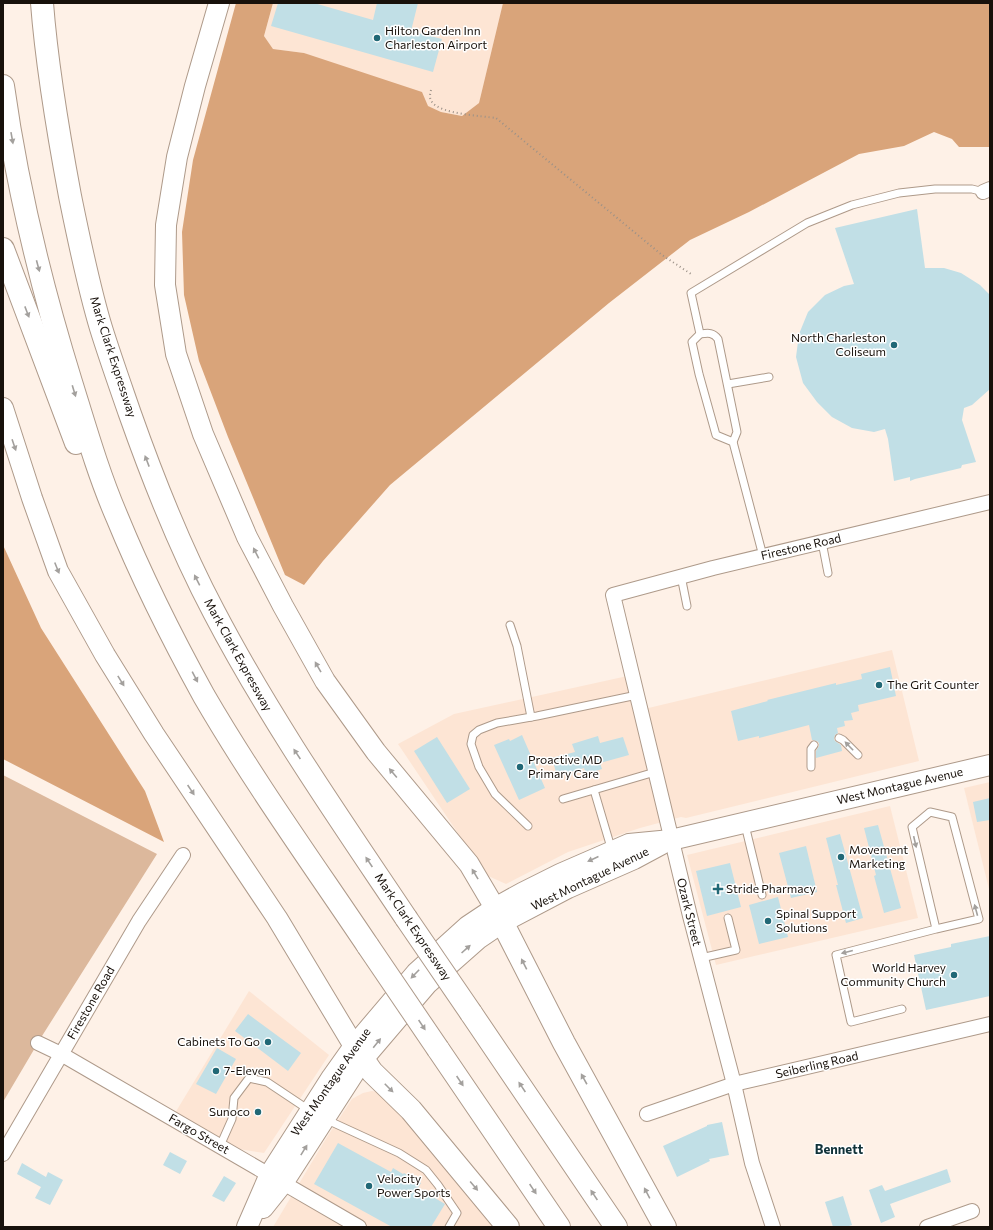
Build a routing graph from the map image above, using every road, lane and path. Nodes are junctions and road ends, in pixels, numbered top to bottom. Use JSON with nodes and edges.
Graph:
{"nodes":[{"id":1,"x":42,"y":3,"type":"edge"},
{"id":2,"x":218,"y":3,"type":"edge"},
{"id":3,"x":3,"y":86,"type":"edge"},
{"id":4,"x":431,"y":90,"type":"dead end"},
{"id":5,"x":988,"y":192,"type":"edge"},
{"id":6,"x":3,"y":249,"type":"edge"},
{"id":7,"x":691,"y":274,"type":"dead end"},
{"id":8,"x":700,"y":334,"type":"junction"},
{"id":9,"x":769,"y":377,"type":"dead end"},
{"id":10,"x":728,"y":384,"type":"junction"},
{"id":11,"x":3,"y":408,"type":"edge"},
{"id":12,"x":733,"y":442,"type":"junction"},
{"id":13,"x":990,"y":502,"type":"edge"},
{"id":14,"x":822,"y":542,"type":"junction"},
{"id":15,"x":763,"y":556,"type":"junction"},
{"id":16,"x":828,"y":573,"type":"dead end"},
{"id":17,"x":681,"y":576,"type":"junction"},
{"id":18,"x":613,"y":595,"type":"joint"},
{"id":19,"x":687,"y":606,"type":"dead end"},
{"id":20,"x":510,"y":625,"type":"dead end"},
{"id":21,"x":181,"y":653,"type":"junction"},
{"id":22,"x":637,"y":695,"type":"junction"},
{"id":23,"x":531,"y":717,"type":"junction"},
{"id":24,"x":839,"y":738,"type":"dead end"},
{"id":25,"x":814,"y":745,"type":"dead end"},
{"id":26,"x":858,"y":755,"type":"dead end"},
{"id":27,"x":990,"y":765,"type":"edge"},
{"id":28,"x":811,"y":767,"type":"dead end"},
{"id":29,"x":655,"y":772,"type":"junction"},
{"id":30,"x":594,"y":790,"type":"junction"},
{"id":31,"x":563,"y":799,"type":"dead end"},
{"id":32,"x":745,"y":822,"type":"junction"},
{"id":33,"x":528,"y":826,"type":"dead end"},
{"id":34,"x":671,"y":840,"type":"junction"},
{"id":35,"x":612,"y":851,"type":"junction"},
{"id":36,"x":183,"y":855,"type":"dead end"},
{"id":37,"x":762,"y":895,"type":"dead end"},
{"id":38,"x":499,"y":915,"type":"junction"},
{"id":39,"x":728,"y":918,"type":"dead end"},
{"id":40,"x":936,"y":929,"type":"junction"},
{"id":41,"x":701,"y":958,"type":"junction"},
{"id":42,"x":902,"y":1009,"type":"dead end"},
{"id":43,"x":990,"y":1024,"type":"edge"},
{"id":44,"x":38,"y":1043,"type":"dead end"},
{"id":45,"x":358,"y":1053,"type":"junction"},
{"id":46,"x":61,"y":1054,"type":"junction"},
{"id":47,"x":734,"y":1084,"type":"junction"},
{"id":48,"x":647,"y":1114,"type":"dead end"},
{"id":49,"x":317,"y":1115,"type":"junction"},
{"id":50,"x":220,"y":1146,"type":"junction"},
{"id":51,"x":3,"y":1154,"type":"edge"},
{"id":52,"x":276,"y":1179,"type":"junction"},
{"id":53,"x":972,"y":1211,"type":"dead end"},
{"id":54,"x":247,"y":1227,"type":"edge"},
{"id":55,"x":358,"y":1227,"type":"edge"},
{"id":56,"x":449,"y":1227,"type":"edge"},
{"id":57,"x":508,"y":1227,"type":"edge"},
{"id":58,"x":559,"y":1227,"type":"edge"},
{"id":59,"x":616,"y":1227,"type":"edge"},
{"id":60,"x":665,"y":1227,"type":"edge"},
{"id":61,"x":773,"y":1227,"type":"edge"},
{"id":62,"x":927,"y":1227,"type":"edge"}],
"edges":[{"from":59,"to":1,"type":"highway","name":"Mark Clark Expressway","one_way":true,"bridge":true},
{"from":38,"to":2,"type":"main road","one_way":true},
{"from":3,"to":21,"type":"highway","one_way":true},
{"from":4,"to":7,"type":"path"},
{"from":5,"to":8,"type":"lane"},
{"from":6,"to":21,"type":"highway","one_way":true},
{"from":8,"to":10,"type":"lane"},
{"from":8,"to":12,"type":"lane"},
{"from":9,"to":10,"type":"lane"},
{"from":10,"to":12,"type":"lane"},
{"from":11,"to":45,"type":"main road","one_way":true},
{"from":12,"to":15,"type":"lane"},
{"from":13,"to":14,"type":"street","name":"Firestone Road"},
{"from":14,"to":15,"type":"street","name":"Firestone Road"},
{"from":14,"to":16,"type":"lane"},
{"from":15,"to":17,"type":"street","name":"Firestone Road"},
{"from":17,"to":18,"type":"street","name":"Firestone Road"},
{"from":17,"to":19,"type":"lane"},
{"from":18,"to":22,"type":"street","name":"Ozark Street"},
{"from":20,"to":23,"type":"lane"},
{"from":21,"to":58,"type":"highway","one_way":true,"bridge":true},
{"from":22,"to":23,"type":"lane"},
{"from":22,"to":29,"type":"street","name":"Ozark Street"},
{"from":23,"to":33,"type":"lane"},
{"from":26,"to":24,"type":"lane","one_way":true},
{"from":25,"to":28,"type":"lane"},
{"from":27,"to":32,"type":"main road","name":"West Montague Avenue"},
{"from":29,"to":30,"type":"lane"},
{"from":29,"to":34,"type":"street","name":"Ozark Street"},
{"from":30,"to":31,"type":"lane"},
{"from":30,"to":35,"type":"lane"},
{"from":32,"to":34,"type":"main road","name":"West Montague Avenue"},
{"from":32,"to":37,"type":"lane"},
{"from":34,"to":35,"type":"main road","name":"West Montague Avenue"},
{"from":34,"to":38,"type":"main road","name":"West Montague Avenue"},
{"from":34,"to":41,"type":"street","name":"Ozark Street"},
{"from":35,"to":38,"type":"main road","name":"West Montague Avenue","one_way":true},
{"from":36,"to":46,"type":"street","name":"Firestone Road"},
{"from":38,"to":45,"type":"main road","name":"West Montague Avenue"},
{"from":60,"to":38,"type":"highway","one_way":true},
{"from":39,"to":41,"type":"lane"},
{"from":40,"to":40,"type":"lane","one_way":true},
{"from":40,"to":42,"type":"lane","one_way":true},
{"from":41,"to":47,"type":"street","name":"Ozark Street"},
{"from":43,"to":47,"type":"street","name":"Seiberling Road"},
{"from":44,"to":46,"type":"street","name":"Fargo Street"},
{"from":45,"to":49,"type":"main road","name":"West Montague Avenue"},
{"from":45,"to":57,"type":"highway","one_way":true},
{"from":46,"to":50,"type":"street","name":"Fargo Street"},
{"from":46,"to":51,"type":"street","name":"Firestone Road"},
{"from":47,"to":48,"type":"street","name":"Seiberling Road"},
{"from":47,"to":61,"type":"street","name":"Ozark Street"},
{"from":49,"to":50,"type":"lane"},
{"from":49,"to":52,"type":"main road","name":"West Montague Avenue"},
{"from":49,"to":56,"type":"lane"},
{"from":50,"to":52,"type":"street","name":"Fargo Street"},
{"from":52,"to":54,"type":"main road","name":"West Montague Avenue"},
{"from":52,"to":55,"type":"street","name":"Fargo Street"},
{"from":53,"to":62,"type":"street"}]}
